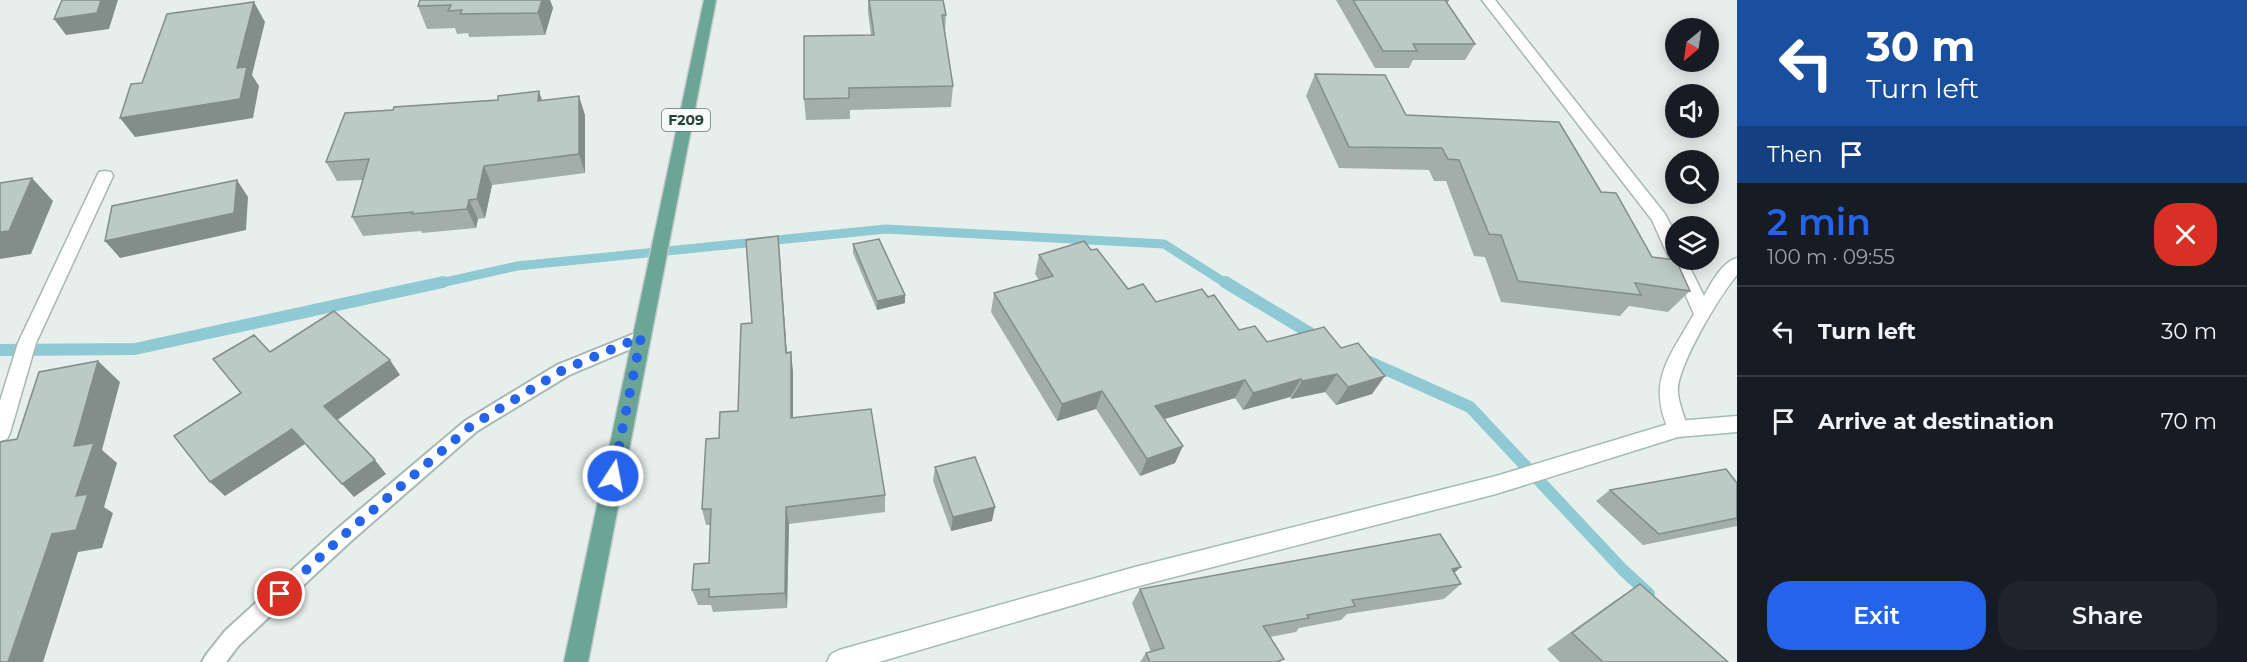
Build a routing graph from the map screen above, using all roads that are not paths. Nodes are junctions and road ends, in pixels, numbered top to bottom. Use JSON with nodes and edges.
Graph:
{"nodes":[{"id":1,"x":710,"y":0,"type":"edge"},
{"id":2,"x":1488,"y":0,"type":"edge"},
{"id":3,"x":105,"y":176,"type":"dead end"},
{"id":4,"x":1665,"y":231,"type":"edge"},
{"id":5,"x":1737,"y":264,"type":"edge"},
{"id":6,"x":1683,"y":270,"type":"edge"},
{"id":7,"x":1703,"y":314,"type":"junction"},
{"id":8,"x":641,"y":337,"type":"junction"},
{"id":9,"x":1737,"y":424,"type":"edge"},
{"id":10,"x":1678,"y":429,"type":"junction"},
{"id":11,"x":0,"y":433,"type":"edge"},
{"id":12,"x":213,"y":662,"type":"edge"},
{"id":13,"x":576,"y":662,"type":"edge"},
{"id":14,"x":839,"y":662,"type":"edge"}],
"edges":[{"from":1,"to":8,"type":"main road","number":"F209"},
{"from":2,"to":4,"type":"street"},
{"from":3,"to":11,"type":"street"},
{"from":5,"to":7,"type":"street"},
{"from":6,"to":7,"type":"street"},
{"from":7,"to":10,"type":"street"},
{"from":8,"to":12,"type":"lane"},
{"from":8,"to":13,"type":"main road","number":"F209"},
{"from":9,"to":10,"type":"street"},
{"from":10,"to":14,"type":"street"}]}
